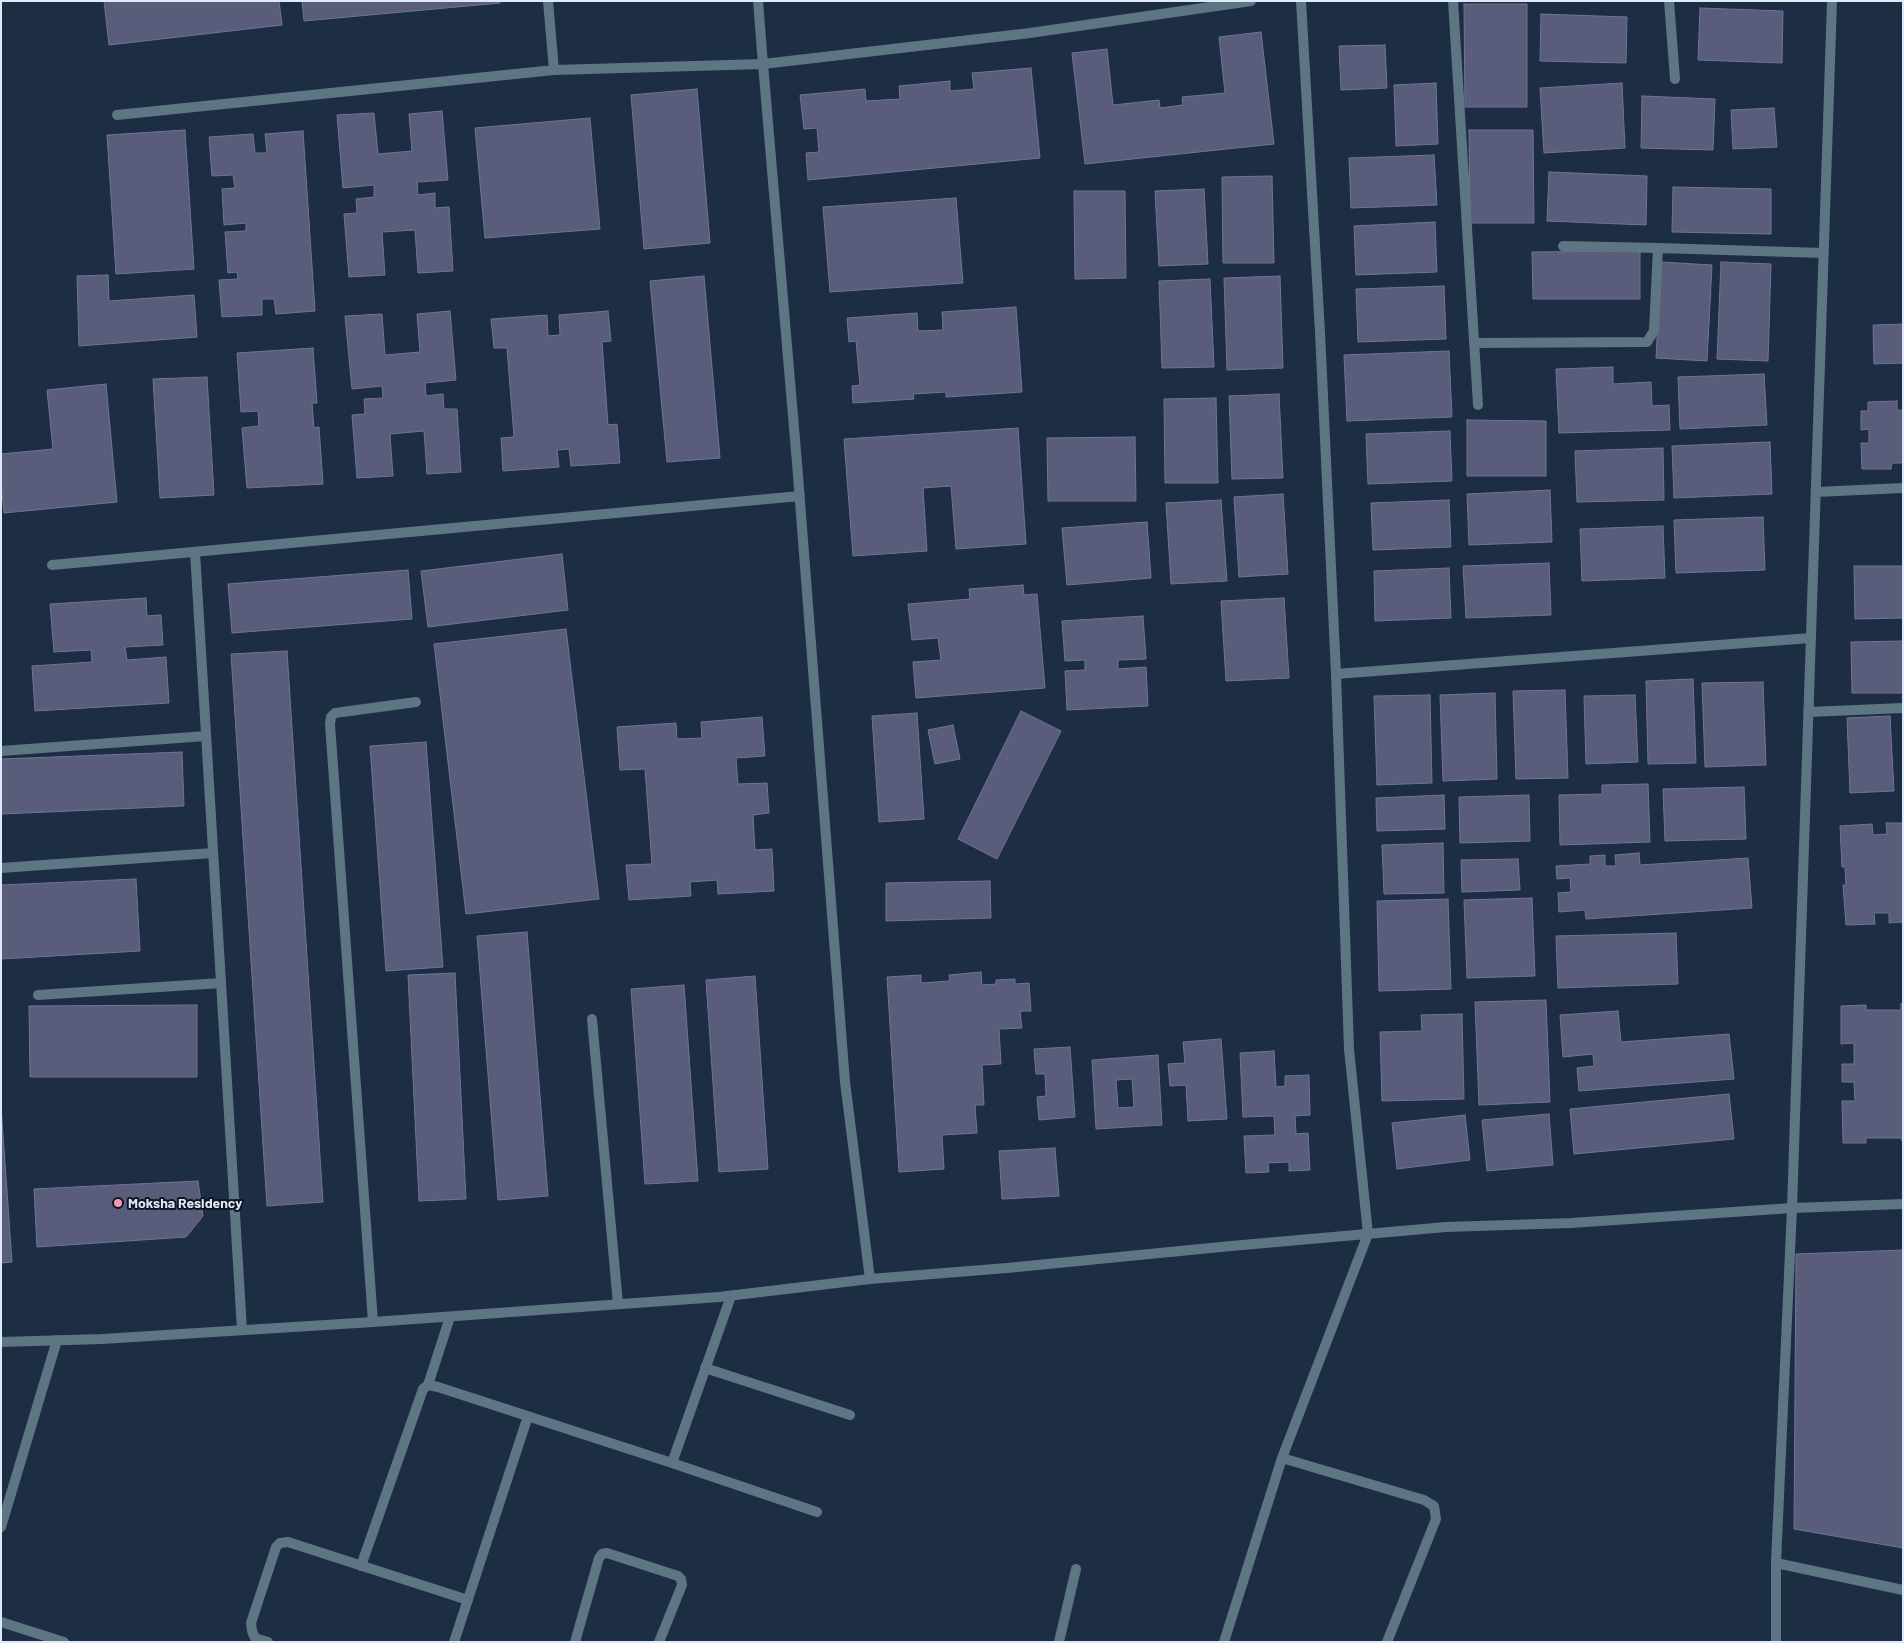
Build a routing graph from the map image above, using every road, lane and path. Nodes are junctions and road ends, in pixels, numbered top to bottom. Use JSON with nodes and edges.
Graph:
{"nodes":[{"id":1,"x":548,"y":1,"type":"edge"},
{"id":2,"x":758,"y":1,"type":"edge"},
{"id":3,"x":1251,"y":1,"type":"edge"},
{"id":4,"x":1301,"y":1,"type":"edge"},
{"id":5,"x":1454,"y":1,"type":"edge"},
{"id":6,"x":1669,"y":1,"type":"edge"},
{"id":7,"x":1832,"y":1,"type":"edge"},
{"id":8,"x":763,"y":64,"type":"junction"},
{"id":9,"x":554,"y":70,"type":"junction"},
{"id":10,"x":1675,"y":79,"type":"dead end"},
{"id":11,"x":117,"y":115,"type":"dead end"},
{"id":12,"x":1563,"y":246,"type":"dead end"},
{"id":13,"x":1658,"y":248,"type":"junction"},
{"id":14,"x":1824,"y":253,"type":"junction"},
{"id":15,"x":1474,"y":343,"type":"junction"},
{"id":16,"x":1478,"y":405,"type":"dead end"},
{"id":17,"x":1903,"y":488,"type":"edge"},
{"id":18,"x":1816,"y":492,"type":"junction"},
{"id":19,"x":800,"y":496,"type":"junction"},
{"id":20,"x":195,"y":552,"type":"junction"},
{"id":21,"x":52,"y":565,"type":"dead end"},
{"id":22,"x":1811,"y":638,"type":"junction"},
{"id":23,"x":1336,"y":674,"type":"junction"},
{"id":24,"x":416,"y":702,"type":"dead end"},
{"id":25,"x":1903,"y":708,"type":"edge"},
{"id":26,"x":1808,"y":712,"type":"junction"},
{"id":27,"x":206,"y":736,"type":"junction"},
{"id":28,"x":1,"y":751,"type":"edge"},
{"id":29,"x":213,"y":853,"type":"junction"},
{"id":30,"x":1,"y":868,"type":"edge"},
{"id":31,"x":221,"y":983,"type":"junction"},
{"id":32,"x":38,"y":995,"type":"dead end"},
{"id":33,"x":592,"y":1019,"type":"dead end"},
{"id":34,"x":1903,"y":1204,"type":"edge"},
{"id":35,"x":1792,"y":1208,"type":"junction"},
{"id":36,"x":1368,"y":1234,"type":"junction"},
{"id":37,"x":870,"y":1279,"type":"junction"},
{"id":38,"x":731,"y":1296,"type":"junction"},
{"id":39,"x":618,"y":1304,"type":"junction"},
{"id":40,"x":450,"y":1317,"type":"junction"},
{"id":41,"x":373,"y":1322,"type":"junction"},
{"id":42,"x":242,"y":1330,"type":"junction"},
{"id":43,"x":57,"y":1340,"type":"junction"},
{"id":44,"x":1,"y":1342,"type":"edge"},
{"id":45,"x":705,"y":1368,"type":"junction"},
{"id":46,"x":428,"y":1385,"type":"junction"},
{"id":47,"x":850,"y":1415,"type":"dead end"},
{"id":48,"x":528,"y":1416,"type":"junction"},
{"id":49,"x":1282,"y":1458,"type":"junction"},
{"id":50,"x":672,"y":1463,"type":"junction"},
{"id":51,"x":817,"y":1512,"type":"dead end"},
{"id":52,"x":1,"y":1527,"type":"edge"},
{"id":53,"x":1776,"y":1563,"type":"junction"},
{"id":54,"x":361,"y":1566,"type":"junction"},
{"id":55,"x":1076,"y":1569,"type":"dead end"},
{"id":56,"x":1903,"y":1590,"type":"edge"},
{"id":57,"x":468,"y":1600,"type":"junction"},
{"id":58,"x":1,"y":1622,"type":"edge"},
{"id":59,"x":64,"y":1642,"type":"edge"},
{"id":60,"x":268,"y":1642,"type":"edge"},
{"id":61,"x":454,"y":1642,"type":"edge"},
{"id":62,"x":575,"y":1642,"type":"edge"},
{"id":63,"x":659,"y":1642,"type":"edge"},
{"id":64,"x":1058,"y":1642,"type":"edge"},
{"id":65,"x":1224,"y":1642,"type":"edge"},
{"id":66,"x":1387,"y":1642,"type":"edge"},
{"id":67,"x":1776,"y":1642,"type":"edge"}],
"edges":[{"from":1,"to":9,"type":"street"},
{"from":2,"to":8,"type":"street"},
{"from":3,"to":8,"type":"street"},
{"from":4,"to":23,"type":"street"},
{"from":5,"to":15,"type":"street"},
{"from":6,"to":10,"type":"street"},
{"from":7,"to":14,"type":"street"},
{"from":8,"to":9,"type":"street"},
{"from":8,"to":19,"type":"street"},
{"from":9,"to":11,"type":"street"},
{"from":12,"to":13,"type":"street"},
{"from":13,"to":14,"type":"street"},
{"from":13,"to":15,"type":"street"},
{"from":14,"to":18,"type":"street"},
{"from":15,"to":16,"type":"street"},
{"from":17,"to":18,"type":"street"},
{"from":18,"to":22,"type":"street"},
{"from":19,"to":20,"type":"street"},
{"from":19,"to":37,"type":"street"},
{"from":20,"to":21,"type":"street"},
{"from":20,"to":27,"type":"street"},
{"from":22,"to":23,"type":"street"},
{"from":22,"to":26,"type":"street"},
{"from":23,"to":36,"type":"street"},
{"from":24,"to":41,"type":"street"},
{"from":25,"to":26,"type":"street"},
{"from":26,"to":35,"type":"street"},
{"from":27,"to":28,"type":"street"},
{"from":27,"to":29,"type":"street"},
{"from":29,"to":30,"type":"street"},
{"from":29,"to":31,"type":"street"},
{"from":31,"to":32,"type":"street"},
{"from":31,"to":42,"type":"street"},
{"from":33,"to":39,"type":"street"},
{"from":34,"to":35,"type":"street"},
{"from":35,"to":36,"type":"street"},
{"from":35,"to":53,"type":"street"},
{"from":36,"to":37,"type":"street"},
{"from":36,"to":49,"type":"street"},
{"from":37,"to":38,"type":"street"},
{"from":38,"to":39,"type":"street"},
{"from":38,"to":45,"type":"street"},
{"from":39,"to":40,"type":"street"},
{"from":40,"to":41,"type":"street"},
{"from":40,"to":46,"type":"street"},
{"from":41,"to":42,"type":"street"},
{"from":42,"to":43,"type":"street"},
{"from":43,"to":44,"type":"street"},
{"from":43,"to":52,"type":"street"},
{"from":45,"to":47,"type":"street"},
{"from":45,"to":50,"type":"street"},
{"from":46,"to":48,"type":"street"},
{"from":46,"to":54,"type":"street"},
{"from":48,"to":50,"type":"street"},
{"from":48,"to":57,"type":"street"},
{"from":49,"to":65,"type":"street"},
{"from":49,"to":66,"type":"street"},
{"from":50,"to":51,"type":"street"},
{"from":53,"to":56,"type":"street"},
{"from":53,"to":67,"type":"street"},
{"from":54,"to":57,"type":"street"},
{"from":54,"to":60,"type":"street"},
{"from":55,"to":64,"type":"street"},
{"from":57,"to":61,"type":"street"},
{"from":58,"to":59,"type":"street"},
{"from":62,"to":63,"type":"street"}]}
